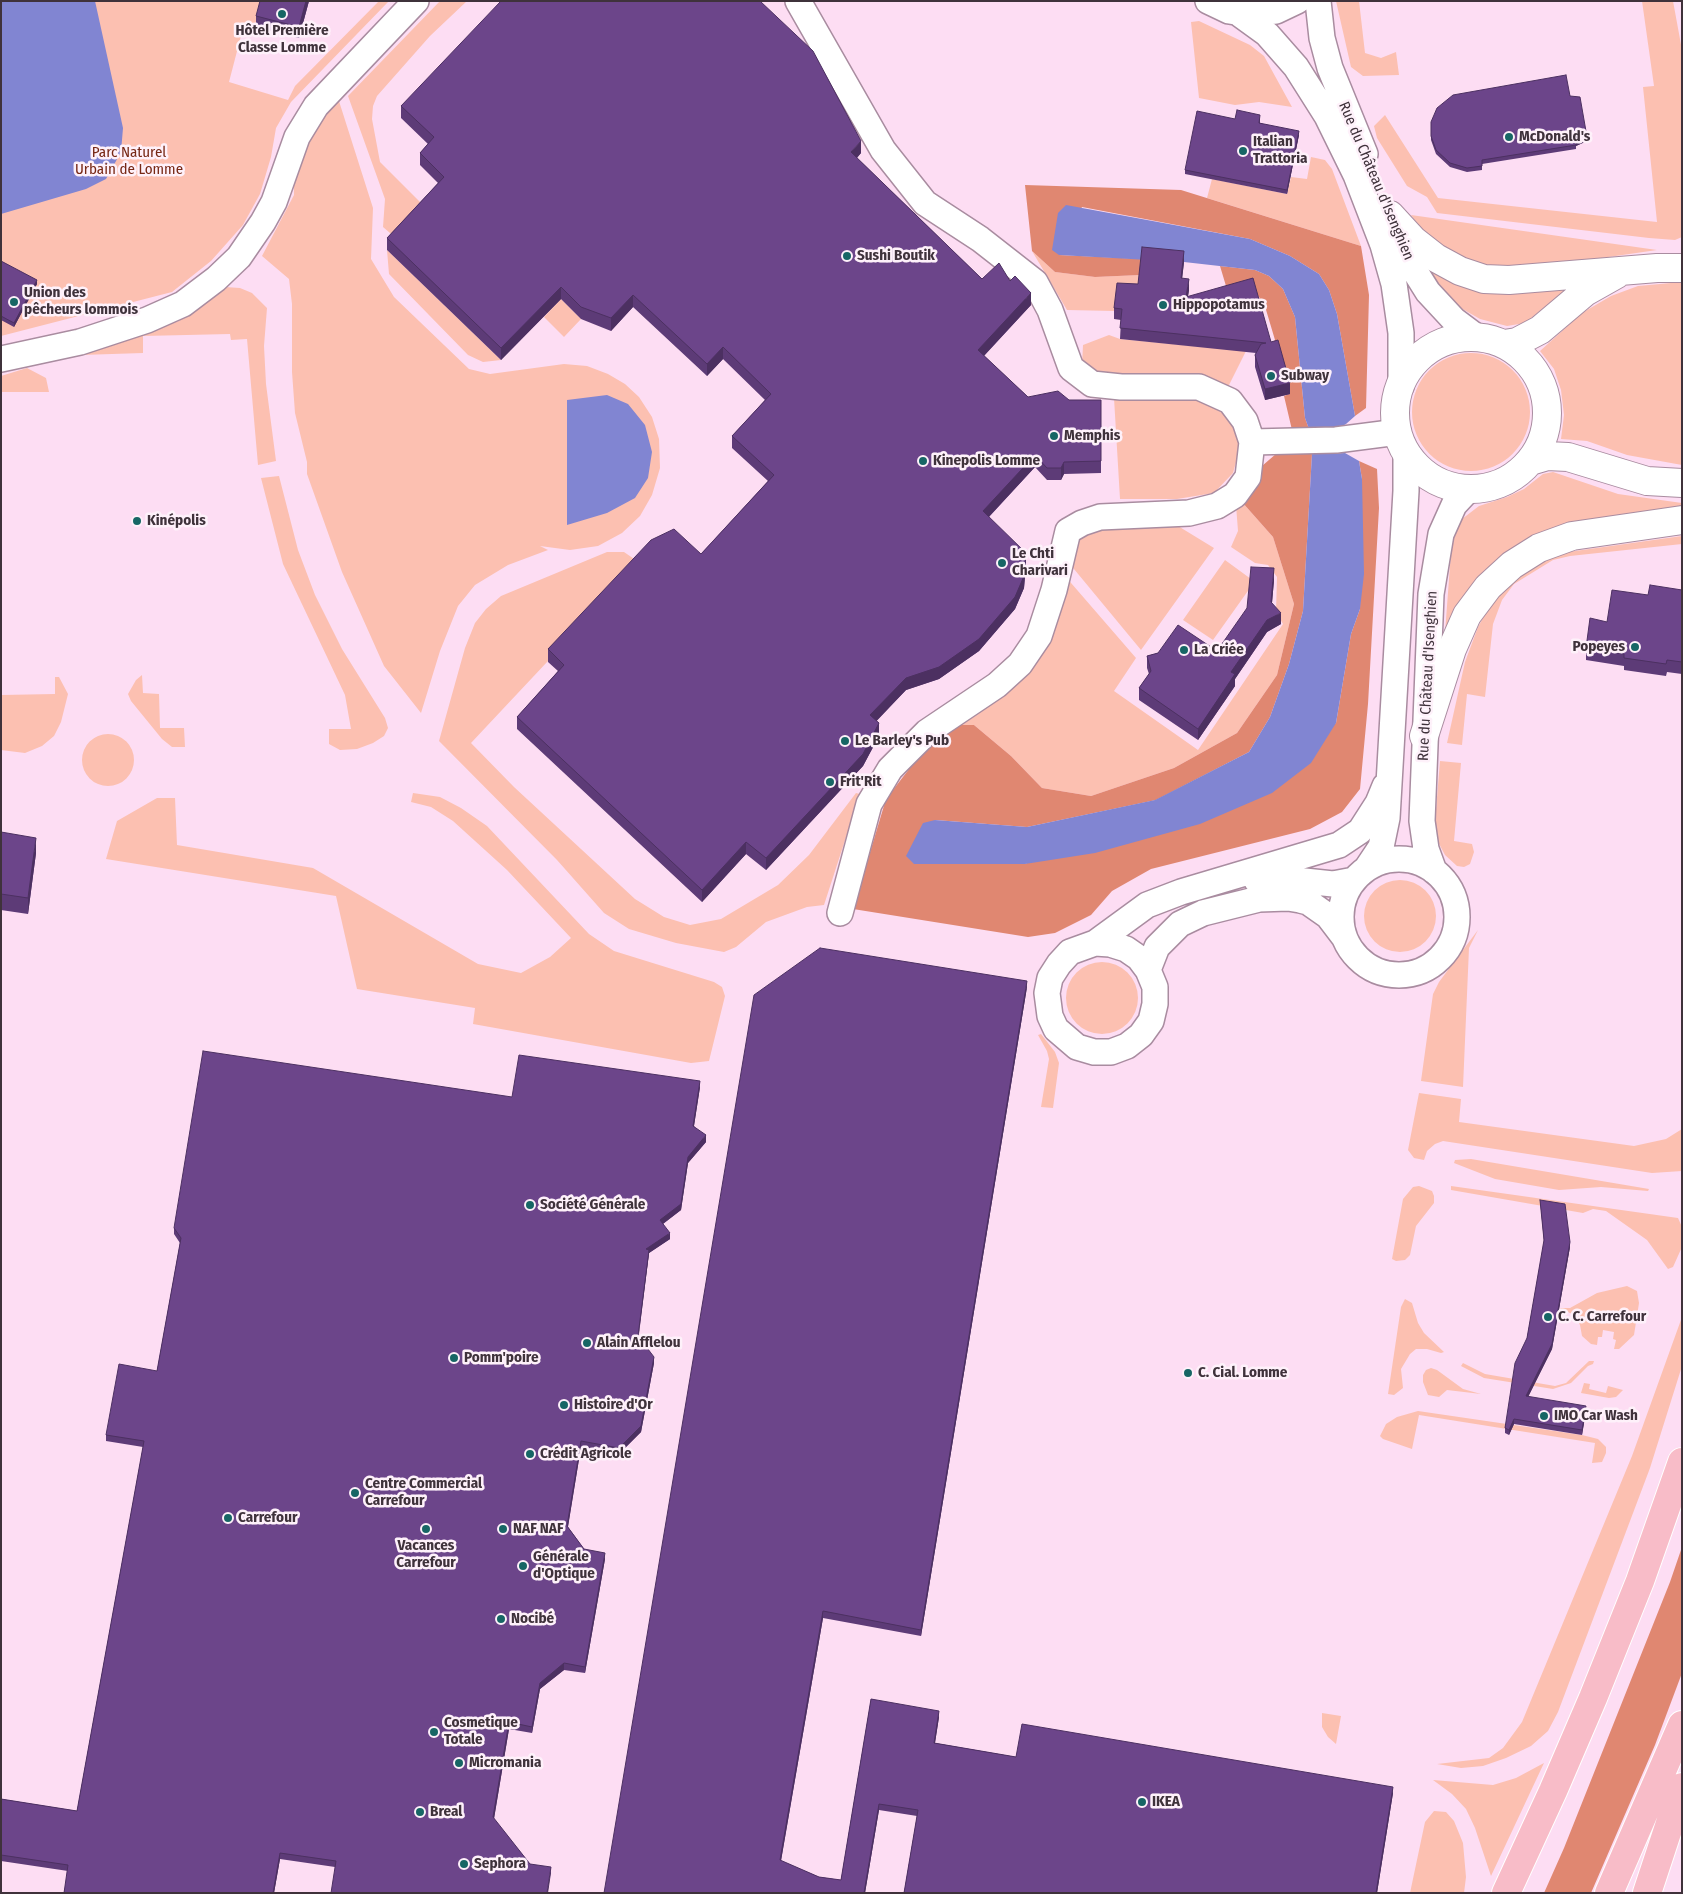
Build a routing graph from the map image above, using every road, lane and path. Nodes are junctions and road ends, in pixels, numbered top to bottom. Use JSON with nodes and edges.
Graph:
{"nodes":[{"id":1,"x":416,"y":1,"type":"edge"},
{"id":2,"x":798,"y":1,"type":"edge"},
{"id":3,"x":1208,"y":1,"type":"edge"},
{"id":4,"x":1297,"y":1,"type":"edge"},
{"id":5,"x":1318,"y":1,"type":"edge"},
{"id":6,"x":1238,"y":13,"type":"junction"},
{"id":7,"x":1390,"y":216,"type":"junction"},
{"id":8,"x":1682,"y":268,"type":"edge"},
{"id":9,"x":1626,"y":272,"type":"junction"},
{"id":10,"x":1491,"y":341,"type":"junction"},
{"id":11,"x":1,"y":359,"type":"edge"},
{"id":12,"x":1401,"y":386,"type":"junction"},
{"id":13,"x":1252,"y":442,"type":"junction"},
{"id":14,"x":1402,"y":442,"type":"junction"},
{"id":15,"x":1530,"y":461,"type":"junction"},
{"id":16,"x":1682,"y":483,"type":"edge"},
{"id":17,"x":1469,"y":489,"type":"junction"},
{"id":18,"x":1682,"y":520,"type":"edge"},
{"id":19,"x":1424,"y":736,"type":"junction"},
{"id":20,"x":1388,"y":772,"type":"junction"},
{"id":21,"x":1434,"y":871,"type":"junction"},
{"id":22,"x":1360,"y":874,"type":"junction"},
{"id":23,"x":1219,"y":883,"type":"junction"},
{"id":24,"x":840,"y":913,"type":"dead end"},
{"id":25,"x":1344,"y":937,"type":"junction"},
{"id":26,"x":1095,"y":943,"type":"junction"},
{"id":27,"x":1148,"y":970,"type":"junction"},
{"id":28,"x":1682,"y":1462,"type":"edge"},
{"id":29,"x":1682,"y":1725,"type":"edge"},
{"id":30,"x":1682,"y":1787,"type":"edge"},
{"id":31,"x":1506,"y":1893,"type":"edge"},
{"id":32,"x":1609,"y":1893,"type":"edge"},
{"id":33,"x":1647,"y":1893,"type":"edge"}],
"edges":[{"from":1,"to":11,"type":"street"},
{"from":2,"to":13,"type":"street"},
{"from":3,"to":6,"type":"street"},
{"from":4,"to":6,"type":"street"},
{"from":5,"to":7,"type":"street","name":"Rue du Château d'Isenghien"},
{"from":6,"to":12,"type":"street","name":"Rue du Château d'Isenghien"},
{"from":7,"to":9,"type":"street"},
{"from":7,"to":10,"type":"street","name":"Rue du Château d'Isenghien"},
{"from":8,"to":9,"type":"street"},
{"from":9,"to":10,"type":"street"},
{"from":10,"to":12,"type":"street","name":"Rue du Château d'Isenghien"},
{"from":10,"to":15,"type":"street","name":"Rue du Château d'Isenghien"},
{"from":12,"to":14,"type":"street","name":"Rue du Château d'Isenghien"},
{"from":13,"to":14,"type":"street"},
{"from":13,"to":24,"type":"street"},
{"from":14,"to":17,"type":"street","name":"Rue du Château d'Isenghien"},
{"from":14,"to":20,"type":"street","name":"Rue du Château d'Isenghien"},
{"from":15,"to":16,"type":"street"},
{"from":15,"to":17,"type":"street","name":"Rue du Château d'Isenghien"},
{"from":17,"to":19,"type":"street","name":"Rue du Château d'Isenghien"},
{"from":18,"to":19,"type":"street"},
{"from":19,"to":21,"type":"street","name":"Rue du Château d'Isenghien"},
{"from":20,"to":22,"type":"street","name":"Rue du Château d'Isenghien"},
{"from":20,"to":23,"type":"street","name":"Rue du Château d'Isenghien"},
{"from":21,"to":22,"type":"street"},
{"from":21,"to":25,"type":"street"},
{"from":22,"to":23,"type":"street"},
{"from":22,"to":25,"type":"street"},
{"from":23,"to":26,"type":"street","name":"Rue du Château d'Isenghien"},
{"from":25,"to":27,"type":"street"},
{"from":26,"to":27,"type":"street"},
{"from":26,"to":27,"type":"street"},
{"from":28,"to":31,"type":"highway"},
{"from":29,"to":32,"type":"highway"},
{"from":30,"to":33,"type":"highway"}]}
